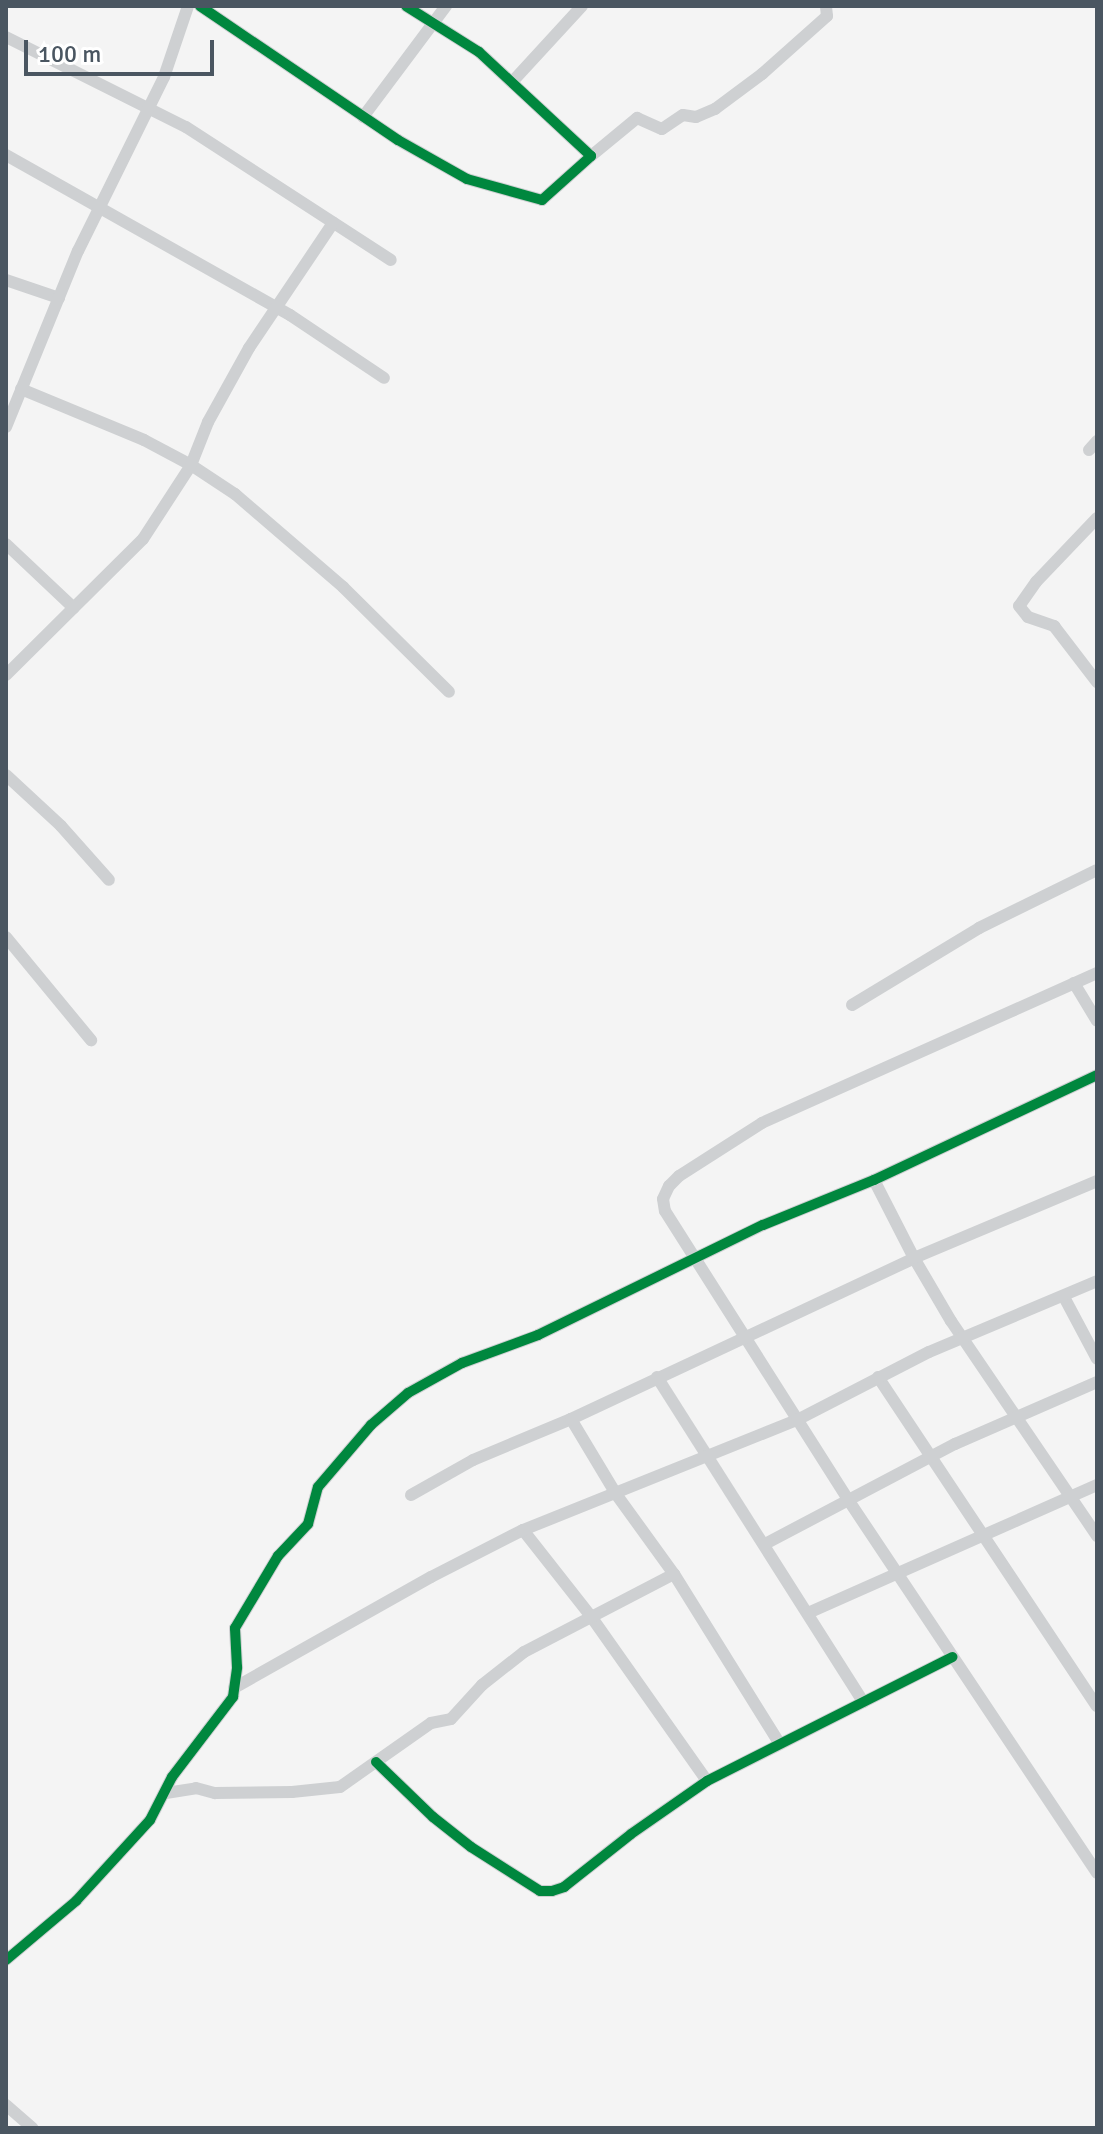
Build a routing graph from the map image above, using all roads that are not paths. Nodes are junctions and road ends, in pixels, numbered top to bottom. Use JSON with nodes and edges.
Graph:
{"nodes":[{"id":1,"x":188,"y":6,"type":"edge"},
{"id":2,"x":200,"y":6,"type":"edge"},
{"id":3,"x":406,"y":6,"type":"edge"},
{"id":4,"x":446,"y":6,"type":"edge"},
{"id":5,"x":582,"y":6,"type":"edge"},
{"id":6,"x":826,"y":6,"type":"edge"},
{"id":7,"x":433,"y":25,"type":"junction"},
{"id":8,"x":6,"y":37,"type":"edge"},
{"id":9,"x":513,"y":81,"type":"junction"},
{"id":10,"x":148,"y":108,"type":"junction"},
{"id":11,"x":363,"y":117,"type":"junction"},
{"id":12,"x":6,"y":155,"type":"edge"},
{"id":13,"x":591,"y":156,"type":"junction"},
{"id":14,"x":98,"y":209,"type":"junction"},
{"id":15,"x":333,"y":223,"type":"junction"},
{"id":16,"x":391,"y":260,"type":"dead end"},
{"id":17,"x":6,"y":280,"type":"edge"},
{"id":18,"x":59,"y":298,"type":"junction"},
{"id":19,"x":274,"y":307,"type":"junction"},
{"id":20,"x":384,"y":378,"type":"dead end"},
{"id":21,"x":15,"y":393,"type":"edge"},
{"id":22,"x":6,"y":427,"type":"edge"},
{"id":23,"x":191,"y":465,"type":"junction"},
{"id":24,"x":1097,"y":518,"type":"edge"},
{"id":25,"x":6,"y":544,"type":"edge"},
{"id":26,"x":74,"y":608,"type":"junction"},
{"id":27,"x":6,"y":675,"type":"edge"},
{"id":28,"x":1097,"y":682,"type":"edge"},
{"id":29,"x":449,"y":692,"type":"dead end"},
{"id":30,"x":6,"y":775,"type":"edge"},
{"id":31,"x":1097,"y":870,"type":"edge"},
{"id":32,"x":109,"y":880,"type":"dead end"},
{"id":33,"x":6,"y":937,"type":"edge"},
{"id":34,"x":1097,"y":973,"type":"edge"},
{"id":35,"x":1074,"y":983,"type":"junction"},
{"id":36,"x":852,"y":1005,"type":"dead end"},
{"id":37,"x":1097,"y":1021,"type":"edge"},
{"id":38,"x":91,"y":1040,"type":"dead end"},
{"id":39,"x":1097,"y":1075,"type":"edge"},
{"id":40,"x":874,"y":1180,"type":"junction"},
{"id":41,"x":1097,"y":1181,"type":"edge"},
{"id":42,"x":914,"y":1258,"type":"junction"},
{"id":43,"x":696,"y":1259,"type":"junction"},
{"id":44,"x":1097,"y":1281,"type":"edge"},
{"id":45,"x":1064,"y":1297,"type":"junction"},
{"id":46,"x":747,"y":1336,"type":"junction"},
{"id":47,"x":963,"y":1338,"type":"junction"},
{"id":48,"x":1097,"y":1359,"type":"edge"},
{"id":49,"x":657,"y":1377,"type":"junction"},
{"id":50,"x":878,"y":1377,"type":"junction"},
{"id":51,"x":1097,"y":1382,"type":"edge"},
{"id":52,"x":1019,"y":1418,"type":"junction"},
{"id":53,"x":571,"y":1419,"type":"junction"},
{"id":54,"x":797,"y":1420,"type":"junction"},
{"id":55,"x":705,"y":1457,"type":"junction"},
{"id":56,"x":930,"y":1457,"type":"junction"},
{"id":57,"x":1097,"y":1485,"type":"edge"},
{"id":58,"x":616,"y":1494,"type":"junction"},
{"id":59,"x":411,"y":1495,"type":"dead end"},
{"id":60,"x":1072,"y":1498,"type":"junction"},
{"id":61,"x":849,"y":1501,"type":"junction"},
{"id":62,"x":523,"y":1530,"type":"junction"},
{"id":63,"x":982,"y":1536,"type":"junction"},
{"id":64,"x":1097,"y":1536,"type":"edge"},
{"id":65,"x":765,"y":1544,"type":"junction"},
{"id":66,"x":674,"y":1574,"type":"junction"},
{"id":67,"x":900,"y":1575,"type":"junction"},
{"id":68,"x":808,"y":1613,"type":"junction"},
{"id":69,"x":590,"y":1615,"type":"junction"},
{"id":70,"x":953,"y":1657,"type":"junction"},
{"id":71,"x":234,"y":1688,"type":"junction"},
{"id":72,"x":863,"y":1702,"type":"junction"},
{"id":73,"x":1097,"y":1706,"type":"edge"},
{"id":74,"x":780,"y":1744,"type":"junction"},
{"id":75,"x":376,"y":1762,"type":"junction"},
{"id":76,"x":707,"y":1781,"type":"junction"},
{"id":77,"x":166,"y":1793,"type":"junction"},
{"id":78,"x":1097,"y":1873,"type":"edge"},
{"id":79,"x":6,"y":1960,"type":"edge"},
{"id":80,"x":6,"y":2105,"type":"edge"},
{"id":81,"x":32,"y":2128,"type":"edge"}],
"edges":[{"from":1,"to":10,"type":"street"},
{"from":2,"to":11,"type":"street"},
{"from":3,"to":7,"type":"street"},
{"from":4,"to":7,"type":"street"},
{"from":5,"to":9,"type":"street"},
{"from":6,"to":13,"type":"street"},
{"from":7,"to":9,"type":"street"},
{"from":7,"to":11,"type":"street"},
{"from":8,"to":10,"type":"street"},
{"from":9,"to":13,"type":"street"},
{"from":10,"to":14,"type":"street"},
{"from":10,"to":15,"type":"street"},
{"from":11,"to":13,"type":"street"},
{"from":12,"to":14,"type":"street"},
{"from":14,"to":18,"type":"street"},
{"from":14,"to":19,"type":"street"},
{"from":15,"to":16,"type":"street"},
{"from":15,"to":19,"type":"street"},
{"from":17,"to":18,"type":"street"},
{"from":18,"to":21,"type":"street"},
{"from":19,"to":20,"type":"street"},
{"from":19,"to":23,"type":"street"},
{"from":21,"to":22,"type":"street"},
{"from":21,"to":23,"type":"street"},
{"from":23,"to":26,"type":"street"},
{"from":23,"to":29,"type":"street"},
{"from":24,"to":28,"type":"street"},
{"from":25,"to":26,"type":"street"},
{"from":26,"to":27,"type":"street"},
{"from":30,"to":32,"type":"street"},
{"from":31,"to":36,"type":"street"},
{"from":33,"to":38,"type":"street"},
{"from":34,"to":35,"type":"street"},
{"from":35,"to":37,"type":"street"},
{"from":35,"to":43,"type":"street"},
{"from":39,"to":40,"type":"street"},
{"from":40,"to":42,"type":"street"},
{"from":40,"to":43,"type":"street"},
{"from":41,"to":42,"type":"street"},
{"from":42,"to":46,"type":"street"},
{"from":42,"to":47,"type":"street"},
{"from":43,"to":46,"type":"street"},
{"from":43,"to":71,"type":"street"},
{"from":44,"to":45,"type":"street"},
{"from":45,"to":47,"type":"street"},
{"from":45,"to":48,"type":"street"},
{"from":46,"to":49,"type":"street"},
{"from":46,"to":54,"type":"street"},
{"from":47,"to":50,"type":"street"},
{"from":47,"to":52,"type":"street"},
{"from":49,"to":53,"type":"street"},
{"from":49,"to":55,"type":"street"},
{"from":50,"to":54,"type":"street"},
{"from":50,"to":56,"type":"street"},
{"from":51,"to":52,"type":"street"},
{"from":52,"to":56,"type":"street"},
{"from":52,"to":60,"type":"street"},
{"from":53,"to":58,"type":"street"},
{"from":53,"to":59,"type":"street"},
{"from":54,"to":55,"type":"street"},
{"from":54,"to":61,"type":"street"},
{"from":55,"to":58,"type":"street"},
{"from":55,"to":65,"type":"street"},
{"from":56,"to":61,"type":"street"},
{"from":56,"to":63,"type":"street"},
{"from":57,"to":60,"type":"street"},
{"from":58,"to":62,"type":"street"},
{"from":58,"to":66,"type":"street"},
{"from":60,"to":63,"type":"street"},
{"from":60,"to":64,"type":"street"},
{"from":61,"to":65,"type":"street"},
{"from":61,"to":67,"type":"street"},
{"from":62,"to":69,"type":"street"},
{"from":62,"to":71,"type":"street"},
{"from":63,"to":67,"type":"street"},
{"from":63,"to":73,"type":"street"},
{"from":65,"to":68,"type":"street"},
{"from":66,"to":69,"type":"street"},
{"from":66,"to":74,"type":"street"},
{"from":67,"to":68,"type":"street"},
{"from":67,"to":70,"type":"street"},
{"from":68,"to":72,"type":"street"},
{"from":69,"to":75,"type":"street"},
{"from":69,"to":76,"type":"street"},
{"from":70,"to":72,"type":"street"},
{"from":70,"to":78,"type":"street"},
{"from":71,"to":77,"type":"street"},
{"from":72,"to":74,"type":"street"},
{"from":74,"to":76,"type":"street"},
{"from":75,"to":76,"type":"street"},
{"from":75,"to":77,"type":"street"},
{"from":77,"to":79,"type":"street"},
{"from":80,"to":81,"type":"street"}]}
